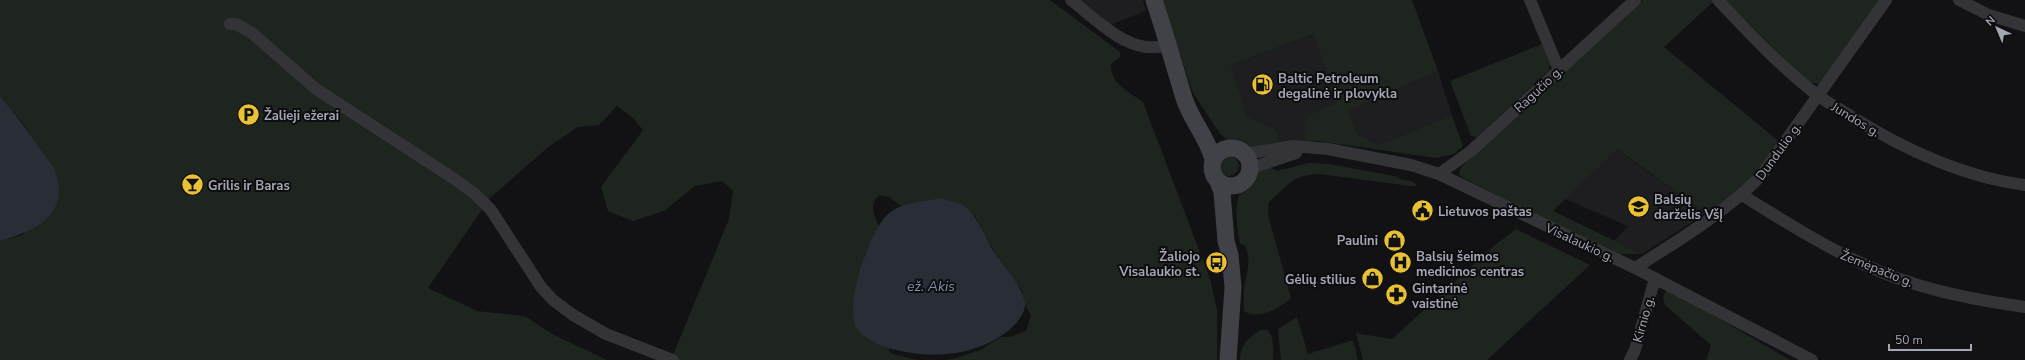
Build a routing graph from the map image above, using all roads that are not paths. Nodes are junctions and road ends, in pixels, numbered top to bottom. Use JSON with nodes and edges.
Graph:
{"nodes":[{"id":1,"x":1071,"y":0,"type":"edge"},
{"id":2,"x":1154,"y":0,"type":"edge"},
{"id":3,"x":1530,"y":0,"type":"edge"},
{"id":4,"x":1635,"y":0,"type":"edge"},
{"id":5,"x":1718,"y":0,"type":"edge"},
{"id":6,"x":1886,"y":0,"type":"edge"},
{"id":7,"x":1959,"y":0,"type":"edge"},
{"id":8,"x":230,"y":24,"type":"dead end"},
{"id":9,"x":2025,"y":26,"type":"edge"},
{"id":10,"x":1168,"y":45,"type":"junction"},
{"id":11,"x":1559,"y":70,"type":"junction"},
{"id":12,"x":1180,"y":79,"type":"junction"},
{"id":13,"x":1817,"y":95,"type":"junction"},
{"id":14,"x":1227,"y":148,"type":"junction"},
{"id":15,"x":1315,"y":148,"type":"junction"},
{"id":16,"x":1244,"y":154,"type":"junction"},
{"id":17,"x":1213,"y":159,"type":"junction"},
{"id":18,"x":1438,"y":174,"type":"junction"},
{"id":19,"x":1243,"y":179,"type":"junction"},
{"id":20,"x":1218,"y":181,"type":"junction"},
{"id":21,"x":2025,"y":185,"type":"edge"},
{"id":22,"x":1742,"y":195,"type":"junction"},
{"id":23,"x":1230,"y":255,"type":"junction"},
{"id":24,"x":1635,"y":268,"type":"junction"},
{"id":25,"x":1655,"y":278,"type":"junction"},
{"id":26,"x":2025,"y":308,"type":"edge"},
{"id":27,"x":673,"y":360,"type":"edge"},
{"id":28,"x":1228,"y":360,"type":"edge"},
{"id":29,"x":1630,"y":360,"type":"edge"},
{"id":30,"x":1812,"y":360,"type":"edge"}],
"edges":[{"from":1,"to":10,"type":"street"},
{"from":2,"to":10,"type":"main road"},
{"from":3,"to":11,"type":"street"},
{"from":4,"to":11,"type":"street","name":"Ragučio g."},
{"from":5,"to":13,"type":"street","name":"Jundos g."},
{"from":6,"to":13,"type":"street","name":"Dundulio g."},
{"from":7,"to":9,"type":"street"},
{"from":8,"to":27,"type":"street"},
{"from":10,"to":12,"type":"main road"},
{"from":11,"to":18,"type":"street","name":"Ragučio g."},
{"from":12,"to":14,"type":"main road"},
{"from":12,"to":17,"type":"main road"},
{"from":13,"to":21,"type":"street","name":"Jundos g."},
{"from":13,"to":22,"type":"street","name":"Dundulio g."},
{"from":14,"to":16,"type":"main road"},
{"from":14,"to":17,"type":"main road"},
{"from":15,"to":16,"type":"street","name":"Visalaukio g."},
{"from":15,"to":18,"type":"street","name":"Visalaukio g."},
{"from":15,"to":19,"type":"street","name":"Visalaukio g."},
{"from":16,"to":19,"type":"main road"},
{"from":17,"to":20,"type":"main road"},
{"from":18,"to":24,"type":"street","name":"Visalaukio g."},
{"from":19,"to":20,"type":"main road"},
{"from":19,"to":23,"type":"main road"},
{"from":20,"to":23,"type":"main road"},
{"from":22,"to":24,"type":"street","name":"Dundulio g."},
{"from":22,"to":26,"type":"street","name":"Žemėpačio g."},
{"from":23,"to":28,"type":"main road"},
{"from":24,"to":25,"type":"street","name":"Visalaukio g."},
{"from":25,"to":29,"type":"street","name":"Kirnio g."},
{"from":25,"to":30,"type":"street","name":"Visalaukio g."}]}
